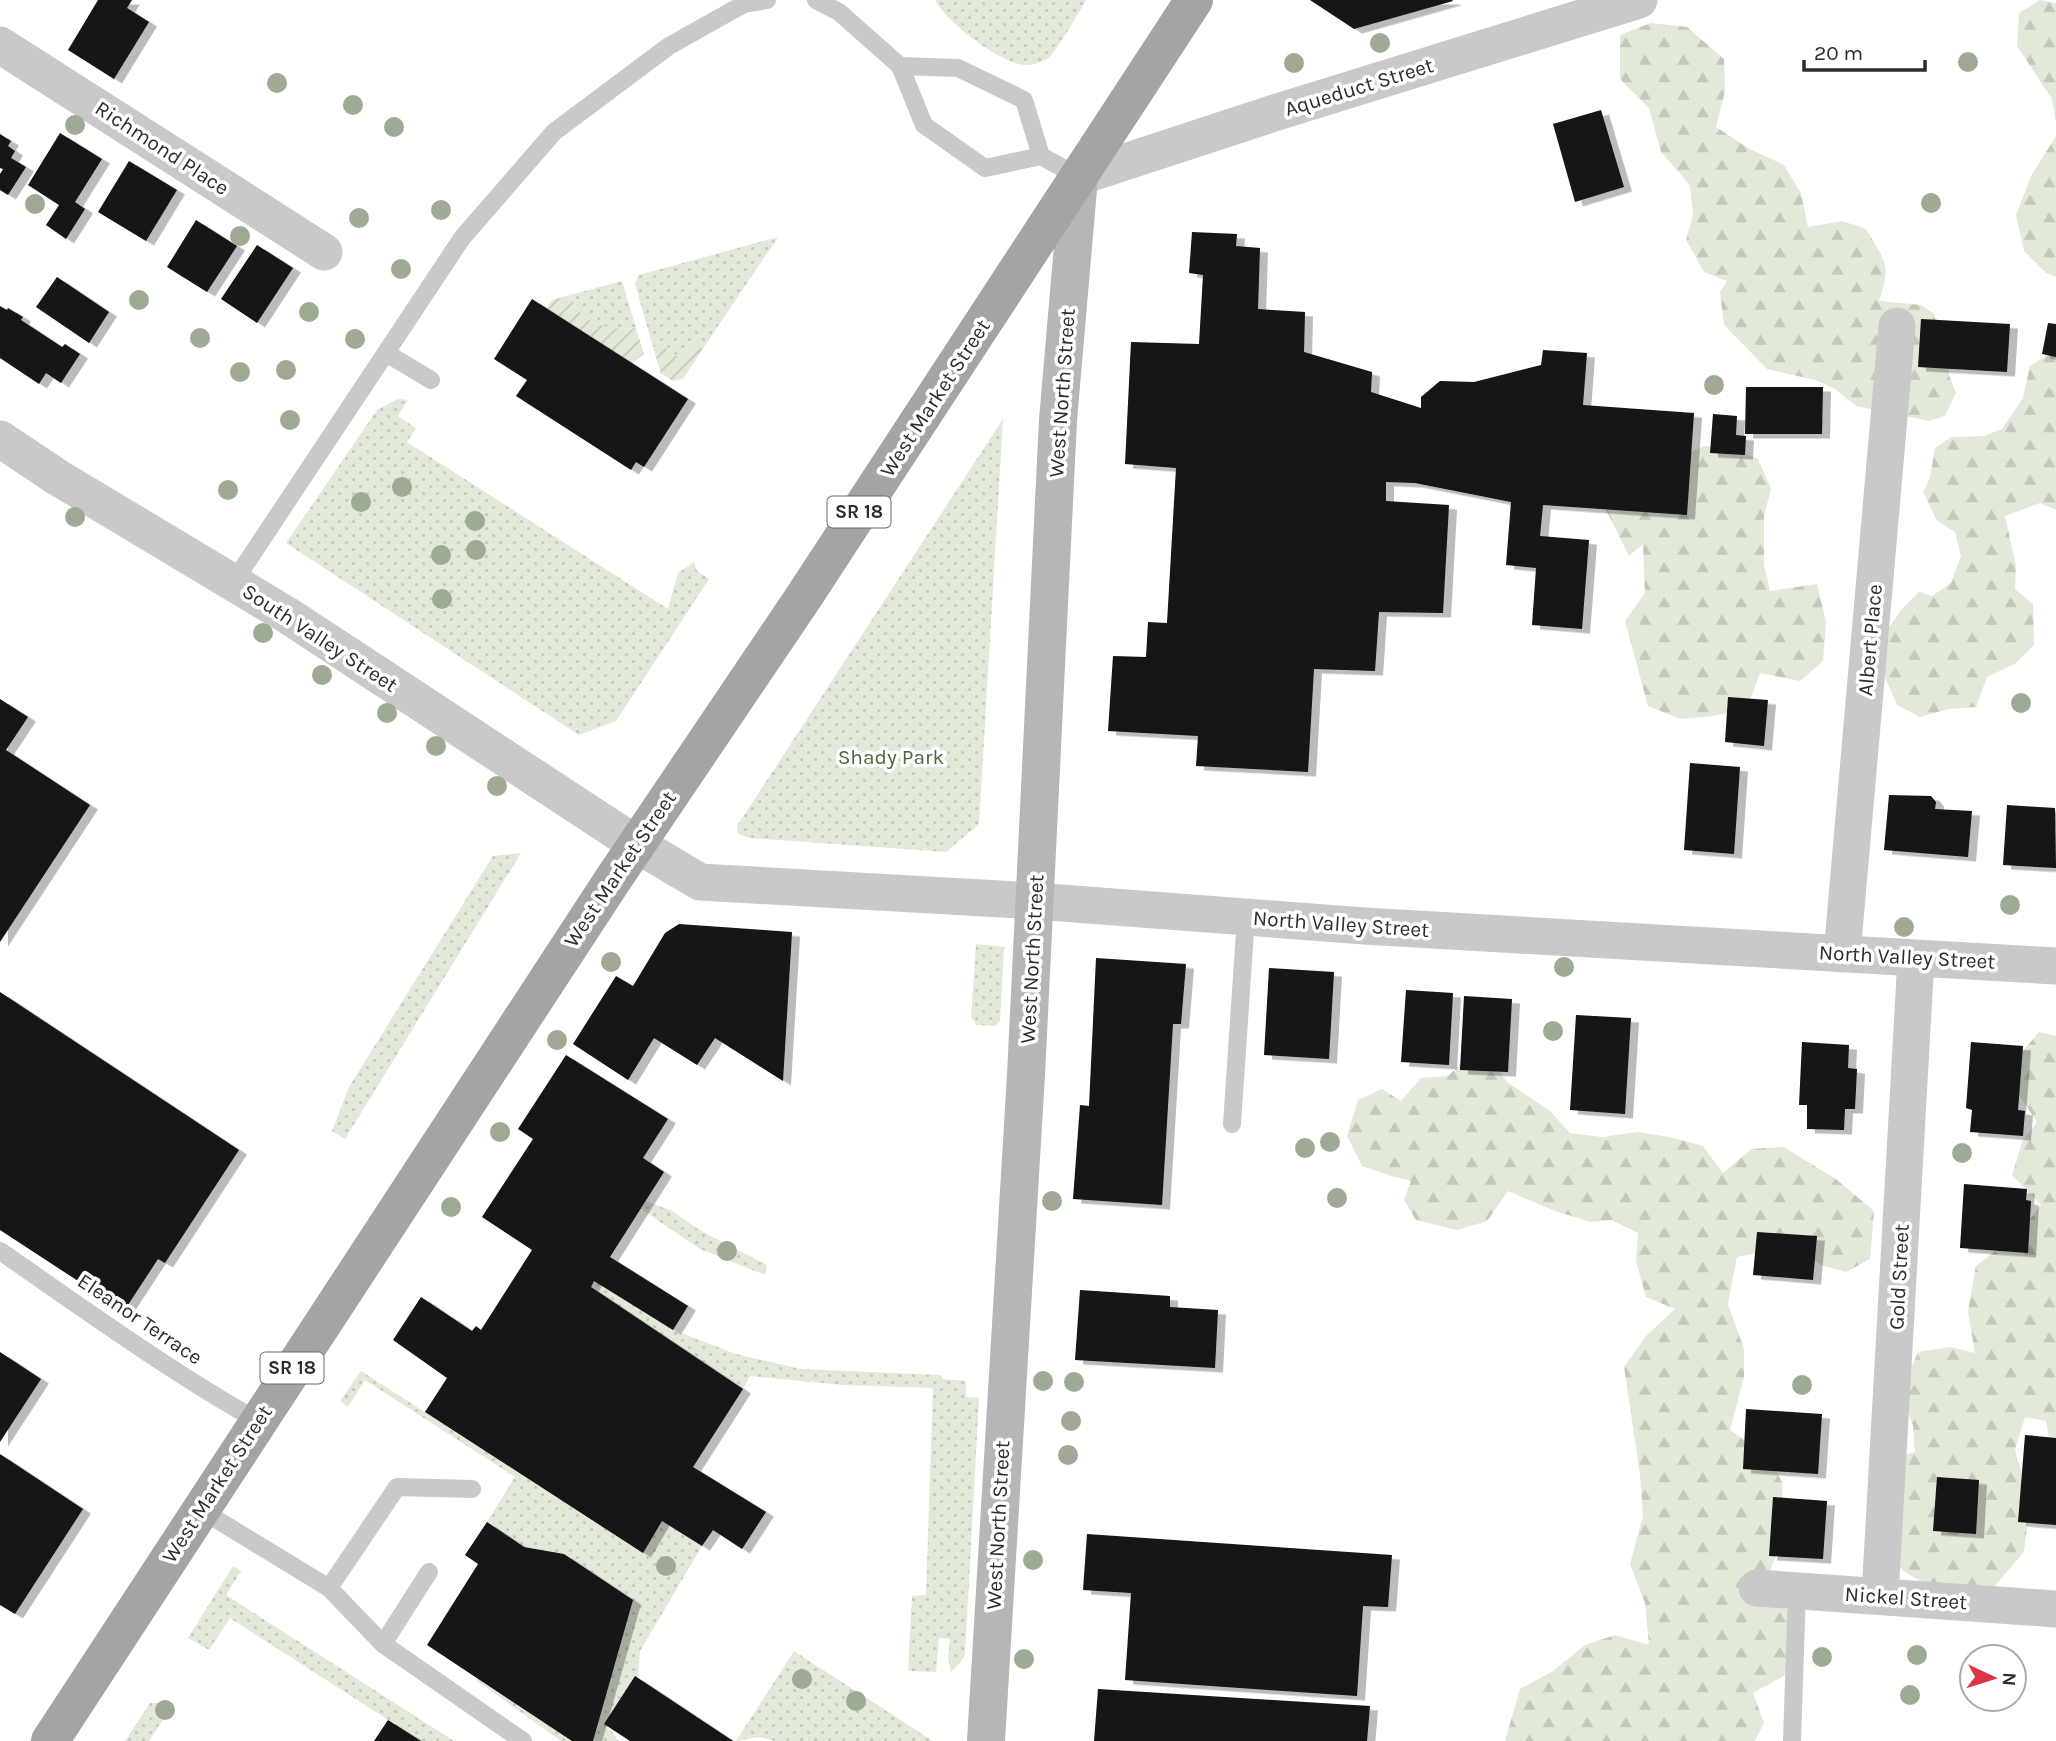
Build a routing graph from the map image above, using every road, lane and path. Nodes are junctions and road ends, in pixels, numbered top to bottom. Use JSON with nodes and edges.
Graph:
{"nodes":[{"id":1,"x":767,"y":0,"type":"edge"},
{"id":2,"x":816,"y":0,"type":"edge"},
{"id":3,"x":1194,"y":0,"type":"edge"},
{"id":4,"x":1639,"y":0,"type":"edge"},
{"id":5,"x":843,"y":6,"type":"edge"},
{"id":6,"x":0,"y":45,"type":"edge"},
{"id":7,"x":900,"y":66,"type":"junction"},
{"id":8,"x":1041,"y":156,"type":"junction"},
{"id":9,"x":1079,"y":177,"type":"junction"},
{"id":10,"x":324,"y":251,"type":"dead end"},
{"id":11,"x":1897,"y":326,"type":"dead end"},
{"id":12,"x":386,"y":353,"type":"junction"},
{"id":13,"x":432,"y":380,"type":"dead end"},
{"id":14,"x":0,"y":439,"type":"edge"},
{"id":15,"x":233,"y":583,"type":"junction"},
{"id":16,"x":636,"y":844,"type":"junction"},
{"id":17,"x":1035,"y":901,"type":"junction"},
{"id":18,"x":1246,"y":917,"type":"junction"},
{"id":19,"x":1842,"y":954,"type":"junction"},
{"id":20,"x":1916,"y":958,"type":"junction"},
{"id":21,"x":2056,"y":966,"type":"edge"},
{"id":22,"x":1232,"y":1124,"type":"dead end"},
{"id":23,"x":0,"y":1251,"type":"edge"},
{"id":24,"x":258,"y":1421,"type":"junction"},
{"id":25,"x":472,"y":1489,"type":"dead end"},
{"id":26,"x":201,"y":1510,"type":"junction"},
{"id":27,"x":429,"y":1572,"type":"dead end"},
{"id":28,"x":330,"y":1588,"type":"junction"},
{"id":29,"x":1757,"y":1588,"type":"dead end"},
{"id":30,"x":1797,"y":1591,"type":"junction"},
{"id":31,"x":1880,"y":1596,"type":"junction"},
{"id":32,"x":2056,"y":1608,"type":"edge"},
{"id":33,"x":383,"y":1644,"type":"junction"},
{"id":34,"x":50,"y":1741,"type":"edge"},
{"id":35,"x":523,"y":1741,"type":"edge"},
{"id":36,"x":986,"y":1741,"type":"edge"},
{"id":37,"x":1792,"y":1741,"type":"edge"}],
"edges":[{"from":1,"to":12,"type":"lane"},
{"from":2,"to":5,"type":"lane"},
{"from":3,"to":9,"type":"main road","name":"West Market Street","number":"SR 18"},
{"from":4,"to":9,"type":"street","name":"Aqueduct Street"},
{"from":5,"to":7,"type":"lane"},
{"from":6,"to":10,"type":"street","name":"Richmond Place"},
{"from":7,"to":8,"type":"lane"},
{"from":7,"to":8,"type":"lane"},
{"from":8,"to":9,"type":"lane"},
{"from":9,"to":16,"type":"main road","name":"West Market Street","number":"SR 18"},
{"from":9,"to":17,"type":"street","name":"West North Street"},
{"from":11,"to":19,"type":"street","name":"Albert Place"},
{"from":12,"to":13,"type":"lane"},
{"from":12,"to":15,"type":"lane"},
{"from":14,"to":15,"type":"street","name":"South Valley Street"},
{"from":15,"to":16,"type":"street","name":"South Valley Street"},
{"from":16,"to":17,"type":"street","name":"North Valley Street"},
{"from":16,"to":24,"type":"main road","name":"West Market Street","number":"SR 18"},
{"from":17,"to":18,"type":"street","name":"North Valley Street"},
{"from":17,"to":36,"type":"street","name":"West North Street"},
{"from":18,"to":19,"type":"street","name":"North Valley Street"},
{"from":18,"to":22,"type":"lane"},
{"from":19,"to":20,"type":"street","name":"North Valley Street"},
{"from":20,"to":21,"type":"street","name":"North Valley Street"},
{"from":20,"to":31,"type":"street","name":"Gold Street"},
{"from":23,"to":24,"type":"lane","name":"Eleanor Terrace"},
{"from":24,"to":26,"type":"main road","name":"West Market Street","number":"SR 18"},
{"from":25,"to":28,"type":"lane"},
{"from":26,"to":28,"type":"lane"},
{"from":26,"to":34,"type":"main road","name":"West Market Street","number":"SR 18"},
{"from":27,"to":33,"type":"lane"},
{"from":28,"to":33,"type":"lane"},
{"from":29,"to":30,"type":"street","name":"Nickel Street"},
{"from":30,"to":31,"type":"street","name":"Nickel Street"},
{"from":30,"to":37,"type":"lane"},
{"from":31,"to":32,"type":"street","name":"Nickel Street"},
{"from":33,"to":35,"type":"lane"}]}
